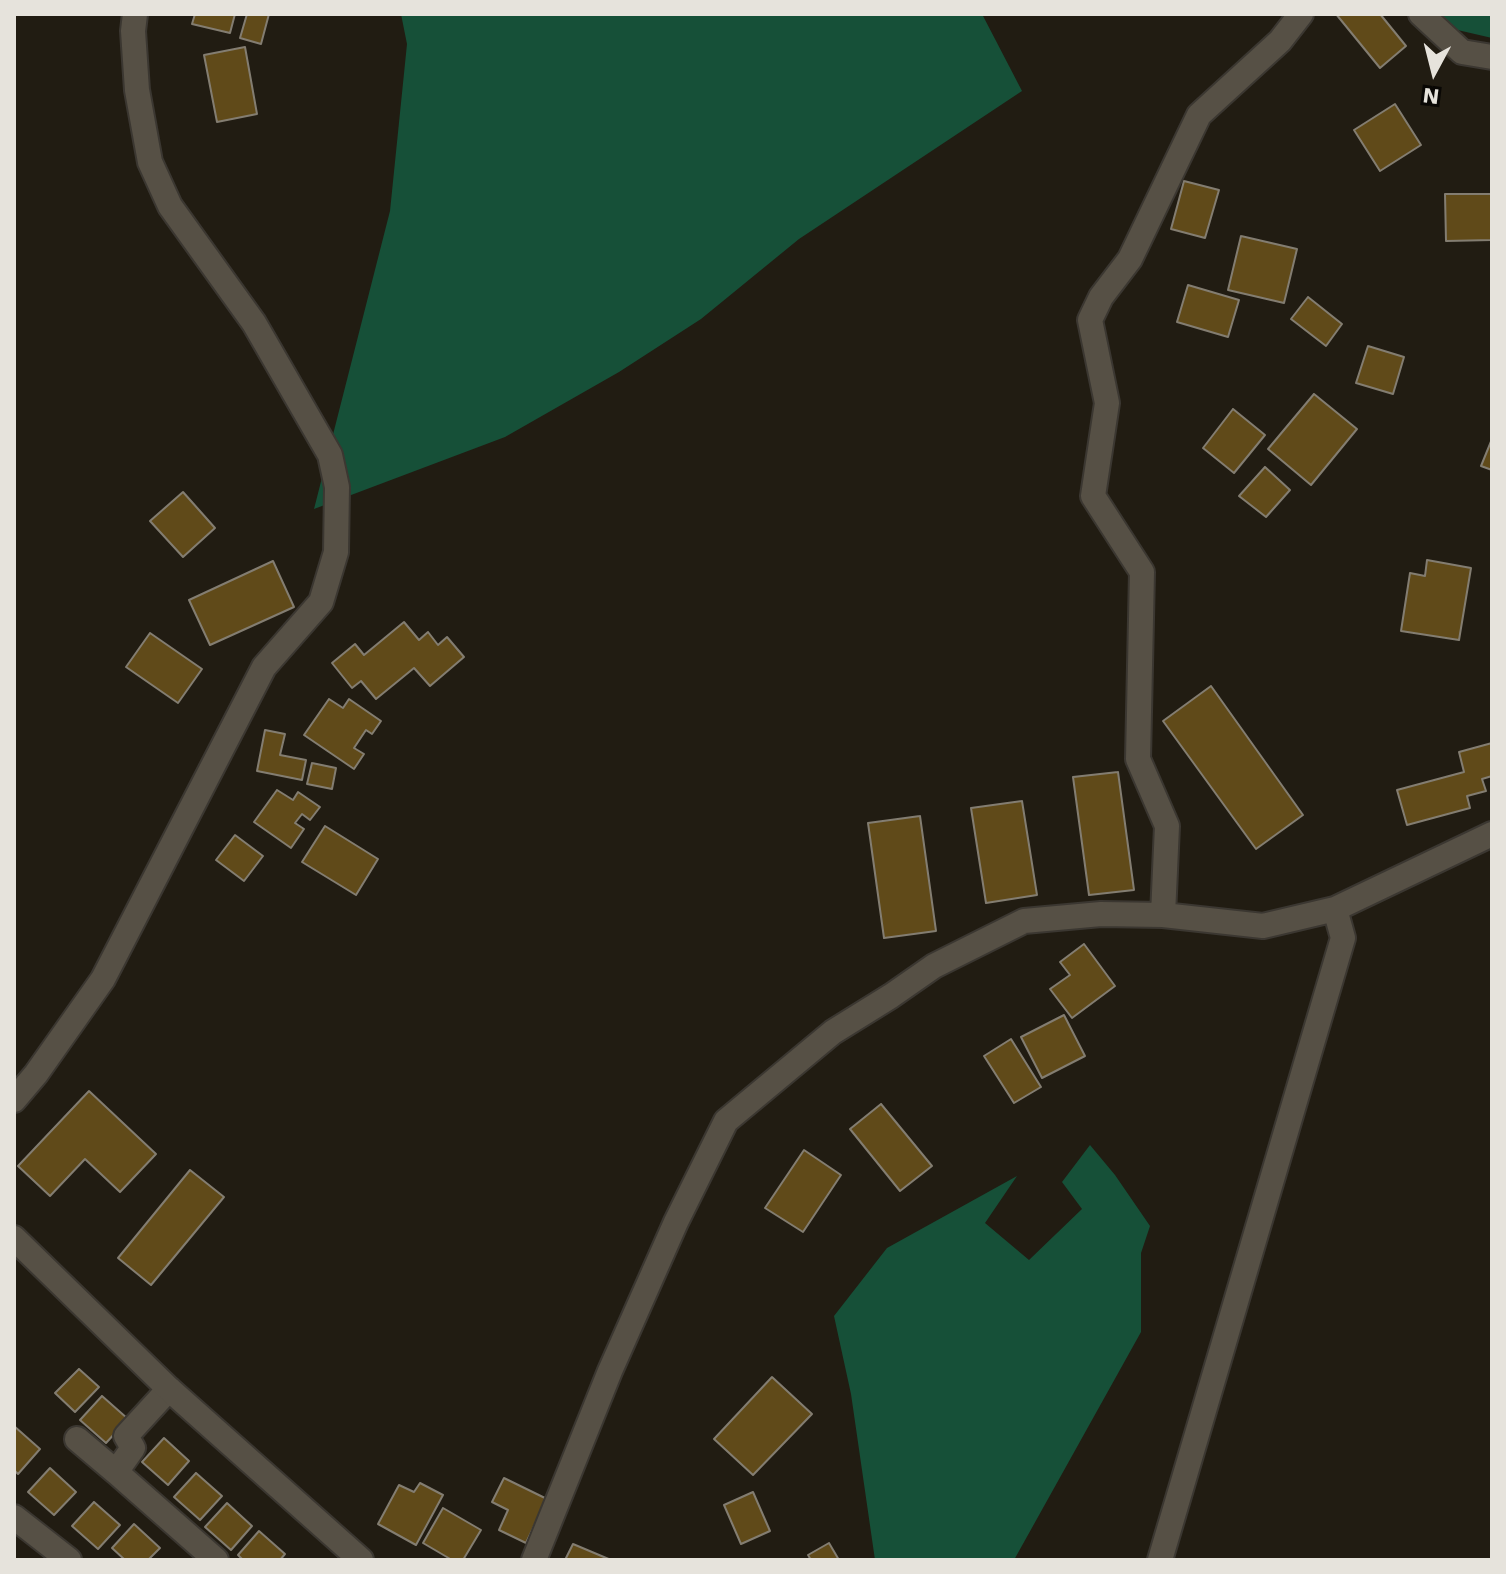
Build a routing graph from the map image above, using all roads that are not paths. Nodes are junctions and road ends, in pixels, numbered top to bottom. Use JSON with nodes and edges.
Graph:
{"nodes":[{"id":1,"x":135,"y":14,"type":"edge"},
{"id":2,"x":1301,"y":14,"type":"edge"},
{"id":3,"x":1421,"y":14,"type":"edge"},
{"id":4,"x":1492,"y":57,"type":"edge"},
{"id":5,"x":1492,"y":834,"type":"edge"},
{"id":6,"x":1335,"y":909,"type":"junction"},
{"id":7,"x":1163,"y":915,"type":"junction"},
{"id":8,"x":14,"y":1100,"type":"edge"},
{"id":9,"x":14,"y":1238,"type":"edge"},
{"id":10,"x":169,"y":1389,"type":"junction"},
{"id":11,"x":77,"y":1439,"type":"dead end"},
{"id":12,"x":116,"y":1472,"type":"junction"},
{"id":13,"x":14,"y":1517,"type":"edge"},
{"id":14,"x":360,"y":1559,"type":"edge"},
{"id":15,"x":69,"y":1560,"type":"edge"},
{"id":16,"x":216,"y":1560,"type":"edge"},
{"id":17,"x":534,"y":1560,"type":"edge"},
{"id":18,"x":1160,"y":1560,"type":"edge"}],
"edges":[{"from":1,"to":8,"type":"street"},
{"from":2,"to":7,"type":"street"},
{"from":3,"to":4,"type":"street"},
{"from":5,"to":6,"type":"street"},
{"from":6,"to":7,"type":"street"},
{"from":6,"to":18,"type":"street"},
{"from":7,"to":17,"type":"street"},
{"from":9,"to":10,"type":"street"},
{"from":10,"to":12,"type":"street"},
{"from":10,"to":14,"type":"street"},
{"from":11,"to":12,"type":"street"},
{"from":12,"to":16,"type":"street"},
{"from":13,"to":15,"type":"street"}]}
